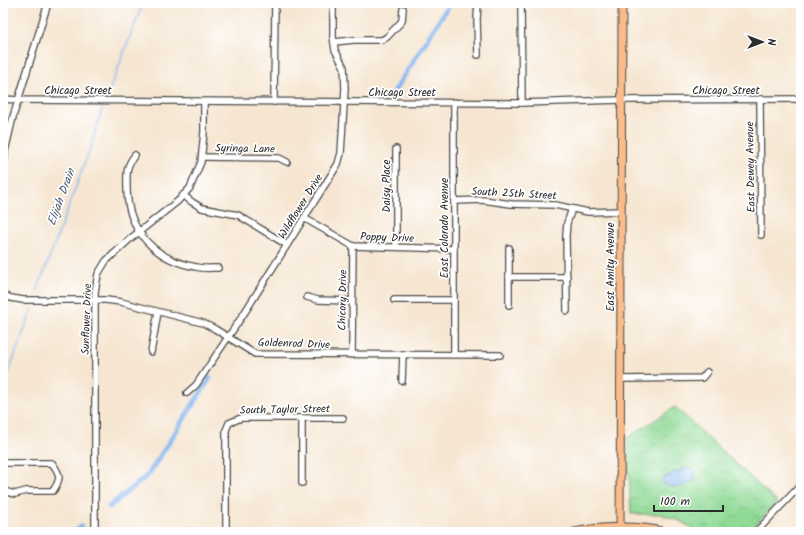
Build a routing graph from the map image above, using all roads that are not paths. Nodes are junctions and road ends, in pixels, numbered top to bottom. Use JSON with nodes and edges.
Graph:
{"nodes":[{"id":1,"x":48,"y":3,"type":"edge"},
{"id":2,"x":275,"y":3,"type":"edge"},
{"id":3,"x":333,"y":3,"type":"edge"},
{"id":4,"x":478,"y":3,"type":"edge"},
{"id":5,"x":521,"y":3,"type":"edge"},
{"id":6,"x":622,"y":3,"type":"edge"},
{"id":7,"x":403,"y":9,"type":"dead end"},
{"id":8,"x":334,"y":42,"type":"junction"},
{"id":9,"x":478,"y":55,"type":"dead end"},
{"id":10,"x":3,"y":99,"type":"edge"},
{"id":11,"x":760,"y":99,"type":"junction"},
{"id":12,"x":801,"y":99,"type":"edge"},
{"id":13,"x":18,"y":100,"type":"junction"},
{"id":14,"x":621,"y":100,"type":"junction"},
{"id":15,"x":204,"y":102,"type":"junction"},
{"id":16,"x":274,"y":102,"type":"junction"},
{"id":17,"x":344,"y":102,"type":"junction"},
{"id":18,"x":454,"y":102,"type":"junction"},
{"id":19,"x":522,"y":103,"type":"junction"},
{"id":20,"x":396,"y":149,"type":"dead end"},
{"id":21,"x":135,"y":155,"type":"dead end"},
{"id":22,"x":202,"y":157,"type":"junction"},
{"id":23,"x":287,"y":162,"type":"dead end"},
{"id":24,"x":3,"y":179,"type":"edge"},
{"id":25,"x":183,"y":195,"type":"junction"},
{"id":26,"x":454,"y":201,"type":"junction"},
{"id":27,"x":572,"y":208,"type":"junction"},
{"id":28,"x":621,"y":211,"type":"junction"},
{"id":29,"x":304,"y":218,"type":"junction"},
{"id":30,"x":138,"y":232,"type":"junction"},
{"id":31,"x":761,"y":235,"type":"dead end"},
{"id":32,"x":287,"y":245,"type":"junction"},
{"id":33,"x":353,"y":246,"type":"junction"},
{"id":34,"x":396,"y":247,"type":"junction"},
{"id":35,"x":509,"y":248,"type":"dead end"},
{"id":36,"x":454,"y":249,"type":"junction"},
{"id":37,"x":218,"y":268,"type":"dead end"},
{"id":38,"x":509,"y":276,"type":"junction"},
{"id":39,"x":567,"y":277,"type":"junction"},
{"id":40,"x":3,"y":295,"type":"edge"},
{"id":41,"x":307,"y":297,"type":"dead end"},
{"id":42,"x":95,"y":300,"type":"junction"},
{"id":43,"x":394,"y":300,"type":"dead end"},
{"id":44,"x":454,"y":300,"type":"junction"},
{"id":45,"x":352,"y":301,"type":"junction"},
{"id":46,"x":509,"y":305,"type":"dead end"},
{"id":47,"x":567,"y":311,"type":"dead end"},
{"id":48,"x":158,"y":312,"type":"junction"},
{"id":49,"x":228,"y":336,"type":"junction"},
{"id":50,"x":151,"y":352,"type":"dead end"},
{"id":51,"x":352,"y":354,"type":"junction"},
{"id":52,"x":403,"y":354,"type":"junction"},
{"id":53,"x":454,"y":354,"type":"junction"},
{"id":54,"x":500,"y":355,"type":"dead end"},
{"id":55,"x":707,"y":372,"type":"dead end"},
{"id":56,"x":621,"y":378,"type":"junction"},
{"id":57,"x":402,"y":381,"type":"dead end"},
{"id":58,"x":187,"y":393,"type":"dead end"},
{"id":59,"x":302,"y":418,"type":"junction"},
{"id":60,"x":343,"y":418,"type":"dead end"},
{"id":61,"x":3,"y":463,"type":"edge"},
{"id":62,"x":302,"y":483,"type":"dead end"},
{"id":63,"x":801,"y":485,"type":"edge"},
{"id":64,"x":3,"y":491,"type":"edge"},
{"id":65,"x":620,"y":530,"type":"edge"},
{"id":66,"x":95,"y":532,"type":"edge"},
{"id":67,"x":226,"y":532,"type":"edge"},
{"id":68,"x":574,"y":532,"type":"edge"},
{"id":69,"x":665,"y":532,"type":"edge"},
{"id":70,"x":756,"y":532,"type":"edge"}],
"edges":[{"from":1,"to":13,"type":"street"},
{"from":2,"to":16,"type":"street"},
{"from":3,"to":8,"type":"street","name":"Wildflower Drive"},
{"from":4,"to":9,"type":"street"},
{"from":5,"to":19,"type":"street"},
{"from":6,"to":14,"type":"main road","name":"East Amity Avenue"},
{"from":7,"to":8,"type":"street"},
{"from":8,"to":17,"type":"street","name":"Wildflower Drive"},
{"from":10,"to":13,"type":"street","name":"Chicago Street"},
{"from":11,"to":12,"type":"street","name":"Chicago Street"},
{"from":11,"to":14,"type":"street","name":"Chicago Street"},
{"from":11,"to":31,"type":"street","name":"East Dewey Avenue"},
{"from":13,"to":15,"type":"street","name":"Chicago Street"},
{"from":13,"to":24,"type":"street"},
{"from":14,"to":19,"type":"street","name":"Chicago Street"},
{"from":14,"to":28,"type":"main road","name":"East Amity Avenue"},
{"from":15,"to":16,"type":"street","name":"Chicago Street"},
{"from":15,"to":22,"type":"street","name":"Sunflower Drive"},
{"from":16,"to":17,"type":"street","name":"Chicago Street"},
{"from":17,"to":18,"type":"street","name":"Chicago Street"},
{"from":17,"to":29,"type":"street","name":"Wildflower Drive"},
{"from":18,"to":19,"type":"street","name":"Chicago Street"},
{"from":18,"to":26,"type":"street","name":"East Colorado Avenue"},
{"from":20,"to":34,"type":"street","name":"Daisy Place"},
{"from":21,"to":30,"type":"street"},
{"from":22,"to":23,"type":"street","name":"Syringa Lane"},
{"from":22,"to":25,"type":"street","name":"Sunflower Drive"},
{"from":25,"to":30,"type":"street","name":"Sunflower Drive"},
{"from":25,"to":32,"type":"street"},
{"from":26,"to":27,"type":"street","name":"South 25th Street"},
{"from":26,"to":36,"type":"street","name":"East Colorado Avenue"},
{"from":27,"to":28,"type":"street","name":"South 25th Street"},
{"from":27,"to":39,"type":"street"},
{"from":28,"to":56,"type":"main road","name":"East Amity Avenue"},
{"from":29,"to":32,"type":"street","name":"Wildflower Drive"},
{"from":29,"to":33,"type":"street","name":"Poppy Drive"},
{"from":30,"to":37,"type":"street"},
{"from":30,"to":42,"type":"street","name":"Sunflower Drive"},
{"from":32,"to":49,"type":"street","name":"Wildflower Drive"},
{"from":33,"to":34,"type":"street","name":"Poppy Drive"},
{"from":33,"to":45,"type":"street","name":"Chicory Drive"},
{"from":34,"to":36,"type":"street","name":"Poppy Drive"},
{"from":35,"to":38,"type":"street"},
{"from":36,"to":44,"type":"street","name":"East Colorado Avenue"},
{"from":38,"to":39,"type":"street"},
{"from":38,"to":46,"type":"street"},
{"from":39,"to":47,"type":"street"},
{"from":40,"to":42,"type":"street","name":"Goldenrod Drive"},
{"from":41,"to":45,"type":"street"},
{"from":42,"to":48,"type":"street","name":"Goldenrod Drive"},
{"from":42,"to":66,"type":"street","name":"Sunflower Drive"},
{"from":43,"to":44,"type":"street"},
{"from":44,"to":53,"type":"street","name":"East Colorado Avenue"},
{"from":45,"to":51,"type":"street","name":"Chicory Drive"},
{"from":48,"to":49,"type":"street","name":"Goldenrod Drive"},
{"from":48,"to":50,"type":"street"},
{"from":49,"to":51,"type":"street","name":"Goldenrod Drive"},
{"from":49,"to":58,"type":"street","name":"Wildflower Drive"},
{"from":51,"to":52,"type":"street","name":"Goldenrod Drive"},
{"from":52,"to":53,"type":"street","name":"Goldenrod Drive"},
{"from":52,"to":57,"type":"street"},
{"from":53,"to":54,"type":"street","name":"Goldenrod Drive"},
{"from":55,"to":56,"type":"street"},
{"from":56,"to":65,"type":"main road","name":"East Amity Avenue"},
{"from":59,"to":60,"type":"street","name":"South Taylor Street"},
{"from":59,"to":62,"type":"street"},
{"from":59,"to":67,"type":"street","name":"South Taylor Street"},
{"from":61,"to":64,"type":"street"},
{"from":63,"to":70,"type":"street"},
{"from":65,"to":68,"type":"main road"},
{"from":65,"to":69,"type":"main road"}]}
